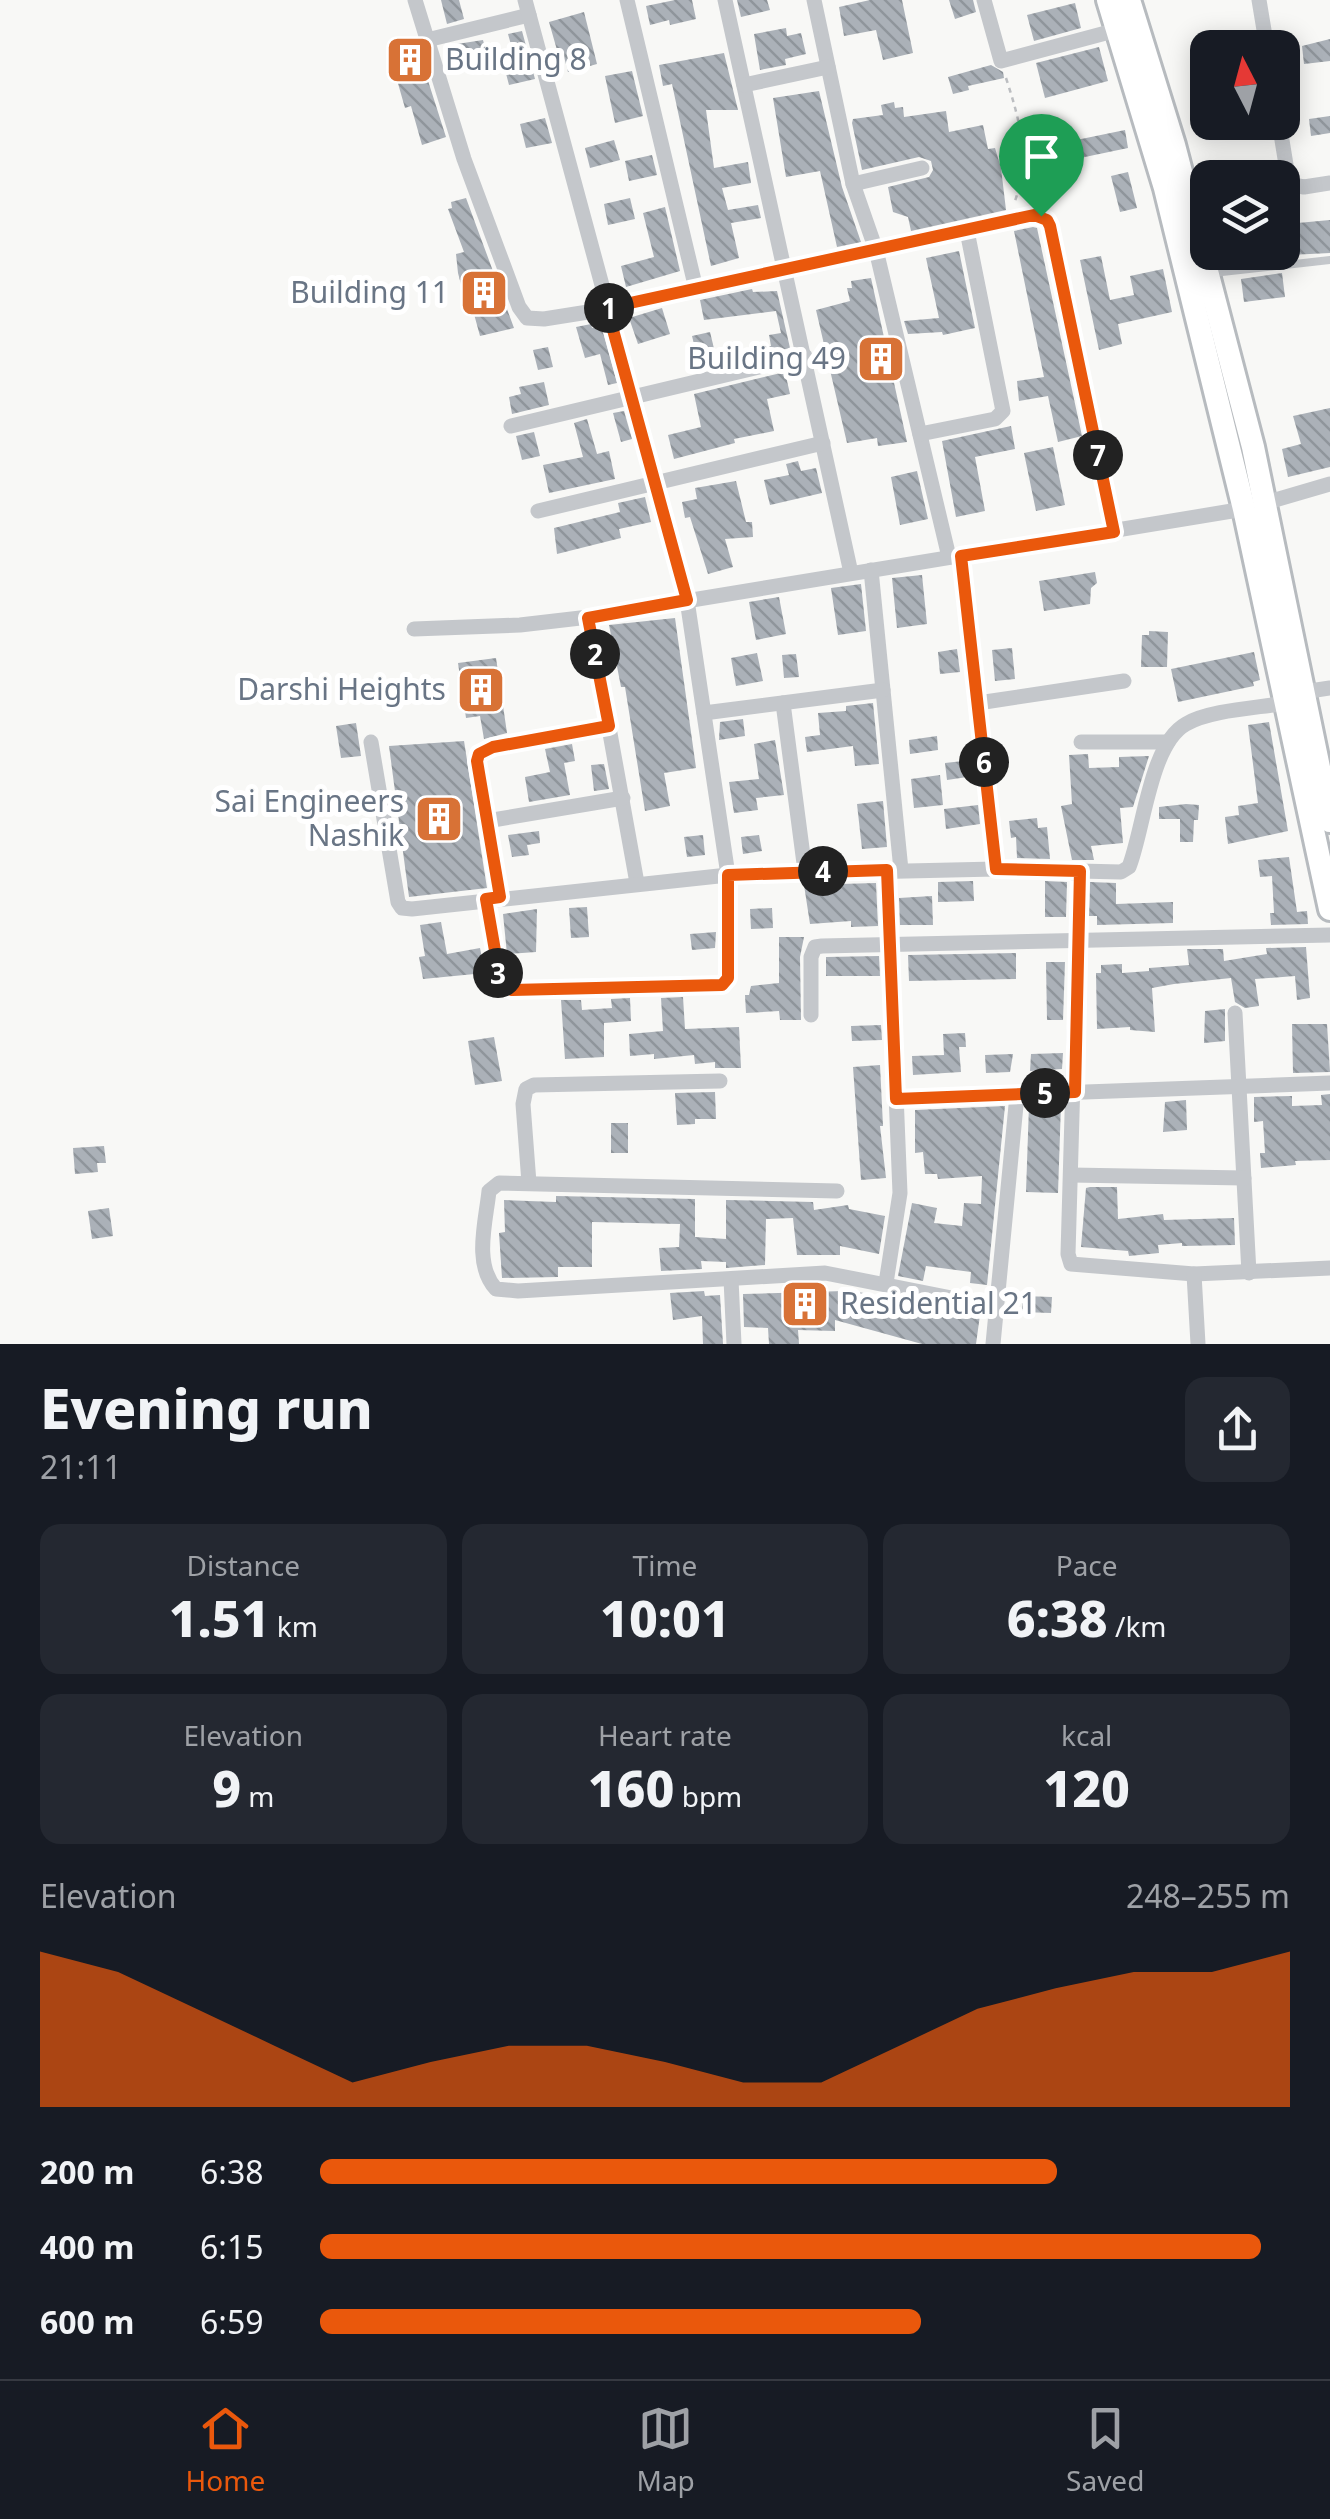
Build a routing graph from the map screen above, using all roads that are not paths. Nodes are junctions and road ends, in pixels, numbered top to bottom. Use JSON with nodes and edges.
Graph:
{"nodes":[{"id":1,"x":415,"y":0,"type":"edge"},
{"id":2,"x":626,"y":0,"type":"edge"},
{"id":3,"x":725,"y":0,"type":"edge"},
{"id":4,"x":814,"y":0,"type":"edge"},
{"id":5,"x":984,"y":0,"type":"edge"},
{"id":6,"x":1108,"y":0,"type":"edge"},
{"id":7,"x":1130,"y":0,"type":"edge"},
{"id":8,"x":1259,"y":0,"type":"edge"},
{"id":9,"x":527,"y":8,"type":"edge"},
{"id":10,"x":1117,"y":30,"type":"junction"},
{"id":11,"x":1263,"y":30,"type":"edge"},
{"id":12,"x":427,"y":40,"type":"junction"},
{"id":13,"x":828,"y":67,"type":"junction"},
{"id":14,"x":744,"y":84,"type":"junction"},
{"id":15,"x":1145,"y":87,"type":"junction"},
{"id":16,"x":922,"y":168,"type":"dead end"},
{"id":17,"x":1190,"y":174,"type":"edge"},
{"id":18,"x":852,"y":184,"type":"junction"},
{"id":19,"x":1330,"y":184,"type":"edge"},
{"id":20,"x":1300,"y":186,"type":"edge"},
{"id":21,"x":968,"y":231,"type":"junction"},
{"id":22,"x":876,"y":250,"type":"junction"},
{"id":23,"x":1330,"y":260,"type":"edge"},
{"id":24,"x":786,"y":270,"type":"junction"},
{"id":25,"x":1208,"y":270,"type":"edge"},
{"id":26,"x":1208,"y":273,"type":"junction"},
{"id":27,"x":696,"y":289,"type":"junction"},
{"id":28,"x":607,"y":308,"type":"junction"},
{"id":29,"x":805,"y":356,"type":"junction"},
{"id":30,"x":632,"y":398,"type":"junction"},
{"id":31,"x":511,"y":426,"type":"dead end"},
{"id":32,"x":920,"y":434,"type":"junction"},
{"id":33,"x":824,"y":443,"type":"junction"},
{"id":34,"x":655,"y":484,"type":"junction"},
{"id":35,"x":1330,"y":484,"type":"edge"},
{"id":36,"x":1254,"y":507,"type":"junction"},
{"id":37,"x":538,"y":511,"type":"dead end"},
{"id":38,"x":1114,"y":532,"type":"junction"},
{"id":39,"x":955,"y":556,"type":"junction"},
{"id":40,"x":871,"y":570,"type":"junction"},
{"id":41,"x":851,"y":573,"type":"junction"},
{"id":42,"x":687,"y":600,"type":"junction"},
{"id":43,"x":588,"y":618,"type":"junction"},
{"id":44,"x":414,"y":629,"type":"dead end"},
{"id":45,"x":1124,"y":681,"type":"dead end"},
{"id":46,"x":1330,"y":688,"type":"edge"},
{"id":47,"x":883,"y":690,"type":"junction"},
{"id":48,"x":1295,"y":698,"type":"junction"},
{"id":49,"x":783,"y":703,"type":"junction"},
{"id":50,"x":978,"y":703,"type":"junction"},
{"id":51,"x":704,"y":713,"type":"junction"},
{"id":52,"x":609,"y":726,"type":"junction"},
{"id":53,"x":371,"y":742,"type":"dead end"},
{"id":54,"x":1080,"y":742,"type":"dead end"},
{"id":55,"x":1168,"y":742,"type":"junction"},
{"id":56,"x":623,"y":798,"type":"junction"},
{"id":57,"x":487,"y":821,"type":"junction"},
{"id":58,"x":1330,"y":821,"type":"edge"},
{"id":59,"x":996,"y":869,"type":"junction"},
{"id":60,"x":894,"y":870,"type":"junction"},
{"id":61,"x":804,"y":871,"type":"junction"},
{"id":62,"x":1080,"y":871,"type":"junction"},
{"id":63,"x":728,"y":875,"type":"junction"},
{"id":64,"x":637,"y":883,"type":"junction"},
{"id":65,"x":493,"y":898,"type":"junction"},
{"id":66,"x":1330,"y":909,"type":"edge"},
{"id":67,"x":1330,"y":935,"type":"edge"},
{"id":68,"x":1079,"y":940,"type":"junction"},
{"id":69,"x":890,"y":944,"type":"junction"},
{"id":70,"x":1235,"y":1013,"type":"dead end"},
{"id":71,"x":811,"y":1015,"type":"dead end"},
{"id":72,"x":720,"y":1081,"type":"dead end"},
{"id":73,"x":1330,"y":1083,"type":"edge"},
{"id":74,"x":1239,"y":1086,"type":"junction"},
{"id":75,"x":1075,"y":1092,"type":"junction"},
{"id":76,"x":1017,"y":1094,"type":"junction"},
{"id":77,"x":896,"y":1099,"type":"junction"},
{"id":78,"x":1071,"y":1175,"type":"junction"},
{"id":79,"x":1244,"y":1178,"type":"junction"},
{"id":80,"x":529,"y":1184,"type":"junction"},
{"id":81,"x":837,"y":1192,"type":"dead end"},
{"id":82,"x":1330,"y":1268,"type":"edge"},
{"id":83,"x":1249,"y":1273,"type":"junction"},
{"id":84,"x":1194,"y":1274,"type":"junction"},
{"id":85,"x":731,"y":1278,"type":"junction"},
{"id":86,"x":886,"y":1283,"type":"junction"},
{"id":87,"x":997,"y":1308,"type":"junction"},
{"id":88,"x":734,"y":1344,"type":"edge"},
{"id":89,"x":992,"y":1344,"type":"edge"},
{"id":90,"x":1198,"y":1344,"type":"edge"}],
"edges":[{"from":1,"to":12,"type":"street"},
{"from":2,"to":27,"type":"street"},
{"from":3,"to":14,"type":"street"},
{"from":4,"to":13,"type":"street"},
{"from":5,"to":10,"type":"street"},
{"from":6,"to":10,"type":"main road"},
{"from":7,"to":15,"type":"main road"},
{"from":8,"to":11,"type":"street"},
{"from":9,"to":12,"type":"street"},
{"from":9,"to":28,"type":"street"},
{"from":10,"to":15,"type":"main road"},
{"from":12,"to":28,"type":"street"},
{"from":13,"to":14,"type":"street"},
{"from":13,"to":18,"type":"street"},
{"from":14,"to":24,"type":"street"},
{"from":15,"to":17,"type":"main road"},
{"from":15,"to":36,"type":"main road"},
{"from":16,"to":18,"type":"street"},
{"from":18,"to":22,"type":"street"},
{"from":19,"to":20,"type":"street"},
{"from":21,"to":22,"type":"street"},
{"from":21,"to":32,"type":"street"},
{"from":21,"to":38,"type":"street"},
{"from":22,"to":24,"type":"street"},
{"from":22,"to":32,"type":"street"},
{"from":23,"to":26,"type":"lane"},
{"from":24,"to":27,"type":"street"},
{"from":24,"to":29,"type":"street"},
{"from":25,"to":26,"type":"main road"},
{"from":26,"to":36,"type":"main road"},
{"from":27,"to":28,"type":"street"},
{"from":28,"to":30,"type":"street"},
{"from":29,"to":30,"type":"street"},
{"from":29,"to":33,"type":"street"},
{"from":30,"to":31,"type":"street"},
{"from":30,"to":34,"type":"street"},
{"from":32,"to":39,"type":"street"},
{"from":33,"to":34,"type":"street"},
{"from":33,"to":41,"type":"street"},
{"from":34,"to":37,"type":"street"},
{"from":34,"to":42,"type":"street"},
{"from":35,"to":36,"type":"street"},
{"from":36,"to":38,"type":"street"},
{"from":36,"to":48,"type":"main road"},
{"from":38,"to":39,"type":"street"},
{"from":39,"to":40,"type":"street"},
{"from":39,"to":50,"type":"street"},
{"from":40,"to":41,"type":"street"},
{"from":40,"to":47,"type":"street"},
{"from":41,"to":42,"type":"street"},
{"from":42,"to":43,"type":"street"},
{"from":42,"to":51,"type":"street"},
{"from":43,"to":44,"type":"street"},
{"from":43,"to":52,"type":"street"},
{"from":45,"to":50,"type":"street"},
{"from":46,"to":48,"type":"street"},
{"from":47,"to":49,"type":"street"},
{"from":47,"to":60,"type":"street"},
{"from":48,"to":55,"type":"street"},
{"from":48,"to":58,"type":"main road"},
{"from":48,"to":66,"type":"main road"},
{"from":49,"to":51,"type":"street"},
{"from":49,"to":61,"type":"street"},
{"from":50,"to":59,"type":"street"},
{"from":51,"to":63,"type":"street"},
{"from":52,"to":56,"type":"street"},
{"from":52,"to":57,"type":"street"},
{"from":53,"to":65,"type":"street"},
{"from":54,"to":55,"type":"street"},
{"from":55,"to":62,"type":"street"},
{"from":56,"to":57,"type":"street"},
{"from":56,"to":64,"type":"street"},
{"from":57,"to":65,"type":"street"},
{"from":59,"to":60,"type":"street"},
{"from":59,"to":62,"type":"street"},
{"from":60,"to":61,"type":"street"},
{"from":60,"to":69,"type":"street"},
{"from":61,"to":63,"type":"street"},
{"from":62,"to":68,"type":"street"},
{"from":63,"to":64,"type":"street"},
{"from":63,"to":65,"type":"street"},
{"from":64,"to":65,"type":"street"},
{"from":67,"to":68,"type":"street"},
{"from":68,"to":69,"type":"street"},
{"from":68,"to":75,"type":"street"},
{"from":69,"to":71,"type":"street"},
{"from":69,"to":77,"type":"street"},
{"from":70,"to":74,"type":"street"},
{"from":72,"to":80,"type":"street"},
{"from":73,"to":74,"type":"street"},
{"from":74,"to":75,"type":"street"},
{"from":74,"to":79,"type":"street"},
{"from":75,"to":76,"type":"street"},
{"from":75,"to":78,"type":"street"},
{"from":76,"to":77,"type":"street"},
{"from":76,"to":87,"type":"street"},
{"from":77,"to":86,"type":"street"},
{"from":78,"to":79,"type":"street"},
{"from":78,"to":84,"type":"street"},
{"from":79,"to":83,"type":"street"},
{"from":80,"to":81,"type":"street"},
{"from":80,"to":85,"type":"street"},
{"from":82,"to":83,"type":"street"},
{"from":83,"to":84,"type":"street"},
{"from":84,"to":90,"type":"street"},
{"from":85,"to":86,"type":"street"},
{"from":85,"to":88,"type":"street"},
{"from":86,"to":87,"type":"street"},
{"from":87,"to":89,"type":"street"}]}
